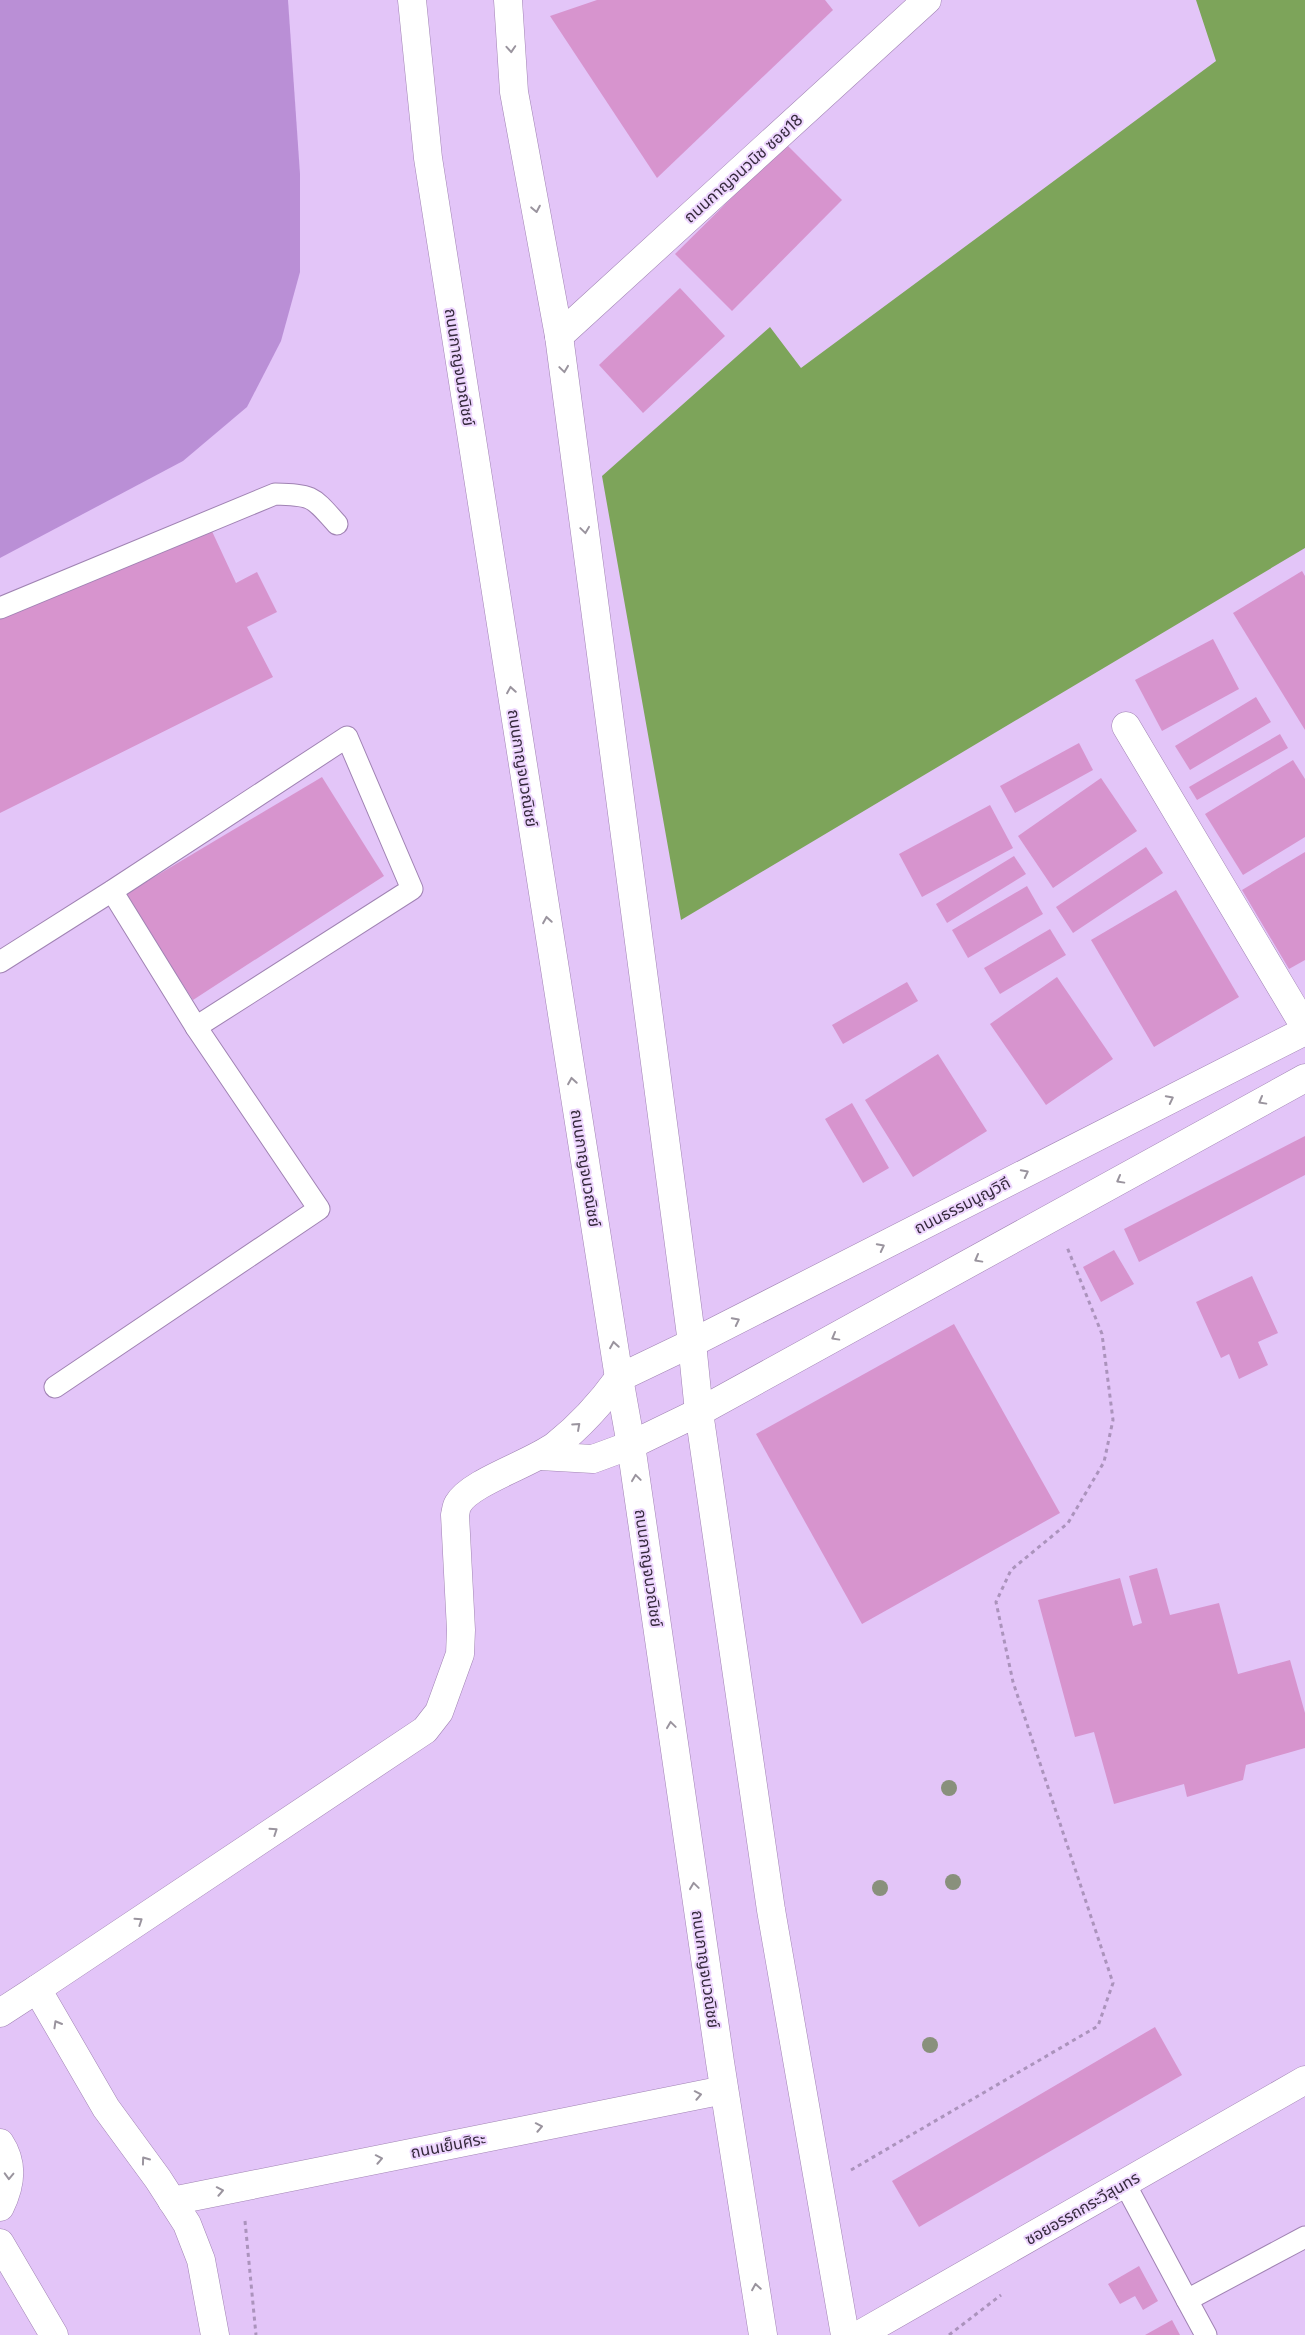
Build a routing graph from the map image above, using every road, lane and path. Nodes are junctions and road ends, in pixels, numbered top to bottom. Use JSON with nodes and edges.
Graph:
{"nodes":[{"id":1,"x":412,"y":0,"type":"edge"},
{"id":2,"x":508,"y":0,"type":"edge"},
{"id":3,"x":926,"y":0,"type":"edge"},
{"id":4,"x":559,"y":336,"type":"junction"},
{"id":5,"x":337,"y":524,"type":"dead end"},
{"id":6,"x":0,"y":608,"type":"edge"},
{"id":7,"x":1126,"y":726,"type":"dead end"},
{"id":8,"x":112,"y":892,"type":"junction"},
{"id":9,"x":0,"y":962,"type":"edge"},
{"id":10,"x":196,"y":1027,"type":"junction"},
{"id":11,"x":1305,"y":1029,"type":"edge"},
{"id":12,"x":1305,"y":1078,"type":"edge"},
{"id":13,"x":1055,"y":1216,"type":"junction"},
{"id":14,"x":692,"y":1343,"type":"junction"},
{"id":15,"x":619,"y":1378,"type":"junction"},
{"id":16,"x":55,"y":1387,"type":"dead end"},
{"id":17,"x":699,"y":1412,"type":"junction"},
{"id":18,"x":631,"y":1445,"type":"junction"},
{"id":19,"x":540,"y":1456,"type":"junction"},
{"id":20,"x":37,"y":1988,"type":"junction"},
{"id":21,"x":0,"y":2013,"type":"edge"},
{"id":22,"x":1305,"y":2080,"type":"edge"},
{"id":23,"x":724,"y":2090,"type":"junction"},
{"id":24,"x":0,"y":2143,"type":"edge"},
{"id":25,"x":1124,"y":2184,"type":"junction"},
{"id":26,"x":820,"y":2188,"type":"junction"},
{"id":27,"x":172,"y":2201,"type":"junction"},
{"id":28,"x":0,"y":2207,"type":"edge"},
{"id":29,"x":245,"y":2215,"type":"dead end"},
{"id":30,"x":1305,"y":2237,"type":"edge"},
{"id":31,"x":0,"y":2242,"type":"edge"},
{"id":32,"x":1187,"y":2300,"type":"junction"},
{"id":33,"x":54,"y":2335,"type":"edge"},
{"id":34,"x":215,"y":2335,"type":"edge"},
{"id":35,"x":256,"y":2335,"type":"edge"},
{"id":36,"x":763,"y":2335,"type":"edge"},
{"id":37,"x":845,"y":2335,"type":"edge"},
{"id":38,"x":859,"y":2335,"type":"edge"},
{"id":39,"x":1206,"y":2335,"type":"edge"}],
"edges":[{"from":15,"to":1,"type":"street","name":"ถนนกาญจนวณิชย์","one_way":true},
{"from":2,"to":4,"type":"street","one_way":true},
{"from":3,"to":4,"type":"street","name":"ถนนกาญจนวนิช ซอย18"},
{"from":4,"to":14,"type":"street","one_way":true},
{"from":5,"to":6,"type":"lane"},
{"from":7,"to":11,"type":"street"},
{"from":8,"to":9,"type":"lane"},
{"from":8,"to":10,"type":"lane"},
{"from":8,"to":10,"type":"lane"},
{"from":10,"to":16,"type":"lane"},
{"from":14,"to":11,"type":"street","name":"ถนนธรรมนูญวิถี","one_way":true},
{"from":12,"to":13,"type":"street","one_way":true},
{"from":13,"to":17,"type":"street","one_way":true},
{"from":13,"to":26,"type":"path"},
{"from":14,"to":15,"type":"street","name":"ถนนธรรมนูญวิถี"},
{"from":14,"to":17,"type":"street"},
{"from":15,"to":18,"type":"street","name":"ถนนกาญจนวณิชย์"},
{"from":19,"to":15,"type":"street","one_way":true},
{"from":17,"to":18,"type":"street"},
{"from":17,"to":26,"type":"street"},
{"from":18,"to":19,"type":"street"},
{"from":23,"to":18,"type":"street","name":"ถนนกาญจนวณิชย์","one_way":true},
{"from":20,"to":19,"type":"street","one_way":true},
{"from":20,"to":21,"type":"street"},
{"from":27,"to":20,"type":"street","one_way":true},
{"from":22,"to":25,"type":"street","name":"ซอยอรรถกระวีสุนทร"},
{"from":27,"to":23,"type":"street","name":"ถนนเย็นศิระ","one_way":true},
{"from":36,"to":23,"type":"street","name":"ถนนกาญจนวณิชย์","one_way":true},
{"from":24,"to":28,"type":"street","one_way":true},
{"from":25,"to":32,"type":"lane"},
{"from":25,"to":38,"type":"street","name":"ซอยอรรถกระวีสุนทร"},
{"from":26,"to":37,"type":"street"},
{"from":27,"to":34,"type":"street"},
{"from":29,"to":35,"type":"path"},
{"from":30,"to":32,"type":"lane"},
{"from":31,"to":33,"type":"street"},
{"from":32,"to":39,"type":"lane"}]}
